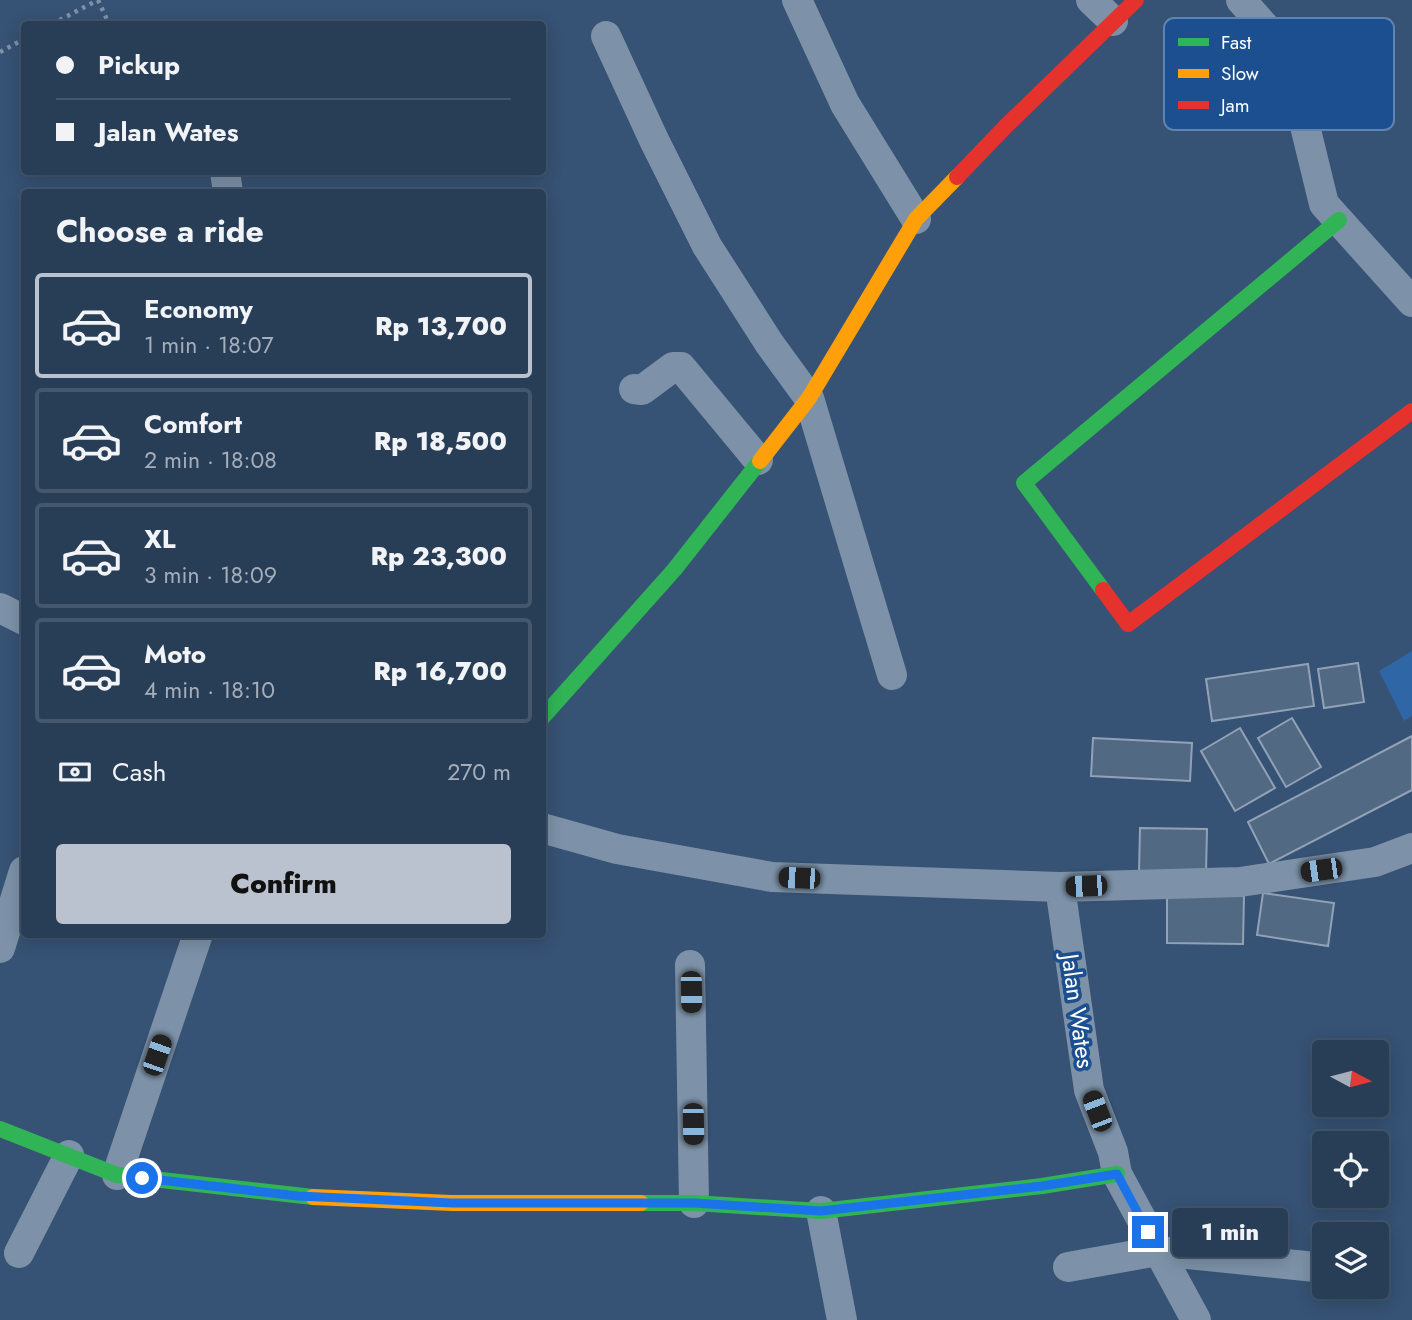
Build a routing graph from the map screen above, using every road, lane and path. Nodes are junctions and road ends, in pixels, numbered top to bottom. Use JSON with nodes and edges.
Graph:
{"nodes":[{"id":1,"x":98,"y":0,"type":"edge"},
{"id":2,"x":797,"y":0,"type":"edge"},
{"id":3,"x":1091,"y":0,"type":"edge"},
{"id":4,"x":1136,"y":0,"type":"edge"},
{"id":5,"x":1241,"y":0,"type":"edge"},
{"id":6,"x":1257,"y":18,"type":"edge"},
{"id":7,"x":58,"y":21,"type":"edge"},
{"id":8,"x":108,"y":21,"type":"edge"},
{"id":9,"x":1113,"y":21,"type":"junction"},
{"id":10,"x":606,"y":36,"type":"dead end"},
{"id":11,"x":21,"y":41,"type":"edge"},
{"id":12,"x":0,"y":52,"type":"edge"},
{"id":13,"x":1306,"y":130,"type":"edge"},
{"id":14,"x":916,"y":219,"type":"junction"},
{"id":15,"x":1339,"y":220,"type":"junction"},
{"id":16,"x":1412,"y":302,"type":"edge"},
{"id":17,"x":634,"y":389,"type":"dead end"},
{"id":18,"x":809,"y":398,"type":"junction"},
{"id":19,"x":1412,"y":411,"type":"edge"},
{"id":20,"x":758,"y":460,"type":"junction"},
{"id":21,"x":0,"y":608,"type":"edge"},
{"id":22,"x":21,"y":618,"type":"edge"},
{"id":23,"x":892,"y":675,"type":"dead end"},
{"id":24,"x":546,"y":714,"type":"edge"},
{"id":25,"x":546,"y":829,"type":"edge"},
{"id":26,"x":1412,"y":848,"type":"edge"},
{"id":27,"x":21,"y":881,"type":"edge"},
{"id":28,"x":1060,"y":887,"type":"junction"},
{"id":29,"x":197,"y":938,"type":"edge"},
{"id":30,"x":0,"y":948,"type":"edge"},
{"id":31,"x":690,"y":965,"type":"dead end"},
{"id":32,"x":0,"y":1129,"type":"edge"},
{"id":33,"x":69,"y":1155,"type":"junction"},
{"id":34,"x":1117,"y":1174,"type":"junction"},
{"id":35,"x":117,"y":1175,"type":"junction"},
{"id":36,"x":694,"y":1203,"type":"junction"},
{"id":37,"x":821,"y":1211,"type":"junction"},
{"id":38,"x":1158,"y":1251,"type":"junction"},
{"id":39,"x":19,"y":1253,"type":"dead end"},
{"id":40,"x":1068,"y":1267,"type":"dead end"},
{"id":41,"x":1312,"y":1267,"type":"edge"},
{"id":42,"x":842,"y":1320,"type":"edge"},
{"id":43,"x":1196,"y":1320,"type":"edge"}],
"edges":[{"from":1,"to":7,"type":"path"},
{"from":1,"to":8,"type":"path"},
{"from":2,"to":14,"type":"street"},
{"from":3,"to":9,"type":"street"},
{"from":4,"to":9,"type":"street"},
{"from":5,"to":6,"type":"street"},
{"from":9,"to":14,"type":"street"},
{"from":10,"to":18,"type":"street"},
{"from":11,"to":12,"type":"path"},
{"from":13,"to":15,"type":"street"},
{"from":14,"to":18,"type":"street"},
{"from":15,"to":16,"type":"street"},
{"from":15,"to":19,"type":"street"},
{"from":17,"to":20,"type":"street"},
{"from":18,"to":20,"type":"street"},
{"from":18,"to":23,"type":"street"},
{"from":20,"to":24,"type":"street"},
{"from":21,"to":22,"type":"street"},
{"from":25,"to":28,"type":"street"},
{"from":26,"to":28,"type":"street"},
{"from":27,"to":30,"type":"street"},
{"from":28,"to":34,"type":"street","name":"Jalan Wates"},
{"from":29,"to":35,"type":"street"},
{"from":31,"to":36,"type":"street"},
{"from":32,"to":33,"type":"street"},
{"from":33,"to":35,"type":"street"},
{"from":33,"to":39,"type":"street"},
{"from":34,"to":37,"type":"street"},
{"from":34,"to":38,"type":"street","name":"Jalan Wates"},
{"from":35,"to":36,"type":"street"},
{"from":36,"to":37,"type":"street"},
{"from":37,"to":42,"type":"street"},
{"from":38,"to":40,"type":"street"},
{"from":38,"to":41,"type":"street"},
{"from":38,"to":43,"type":"street","name":"Jalan Wates"}]}
